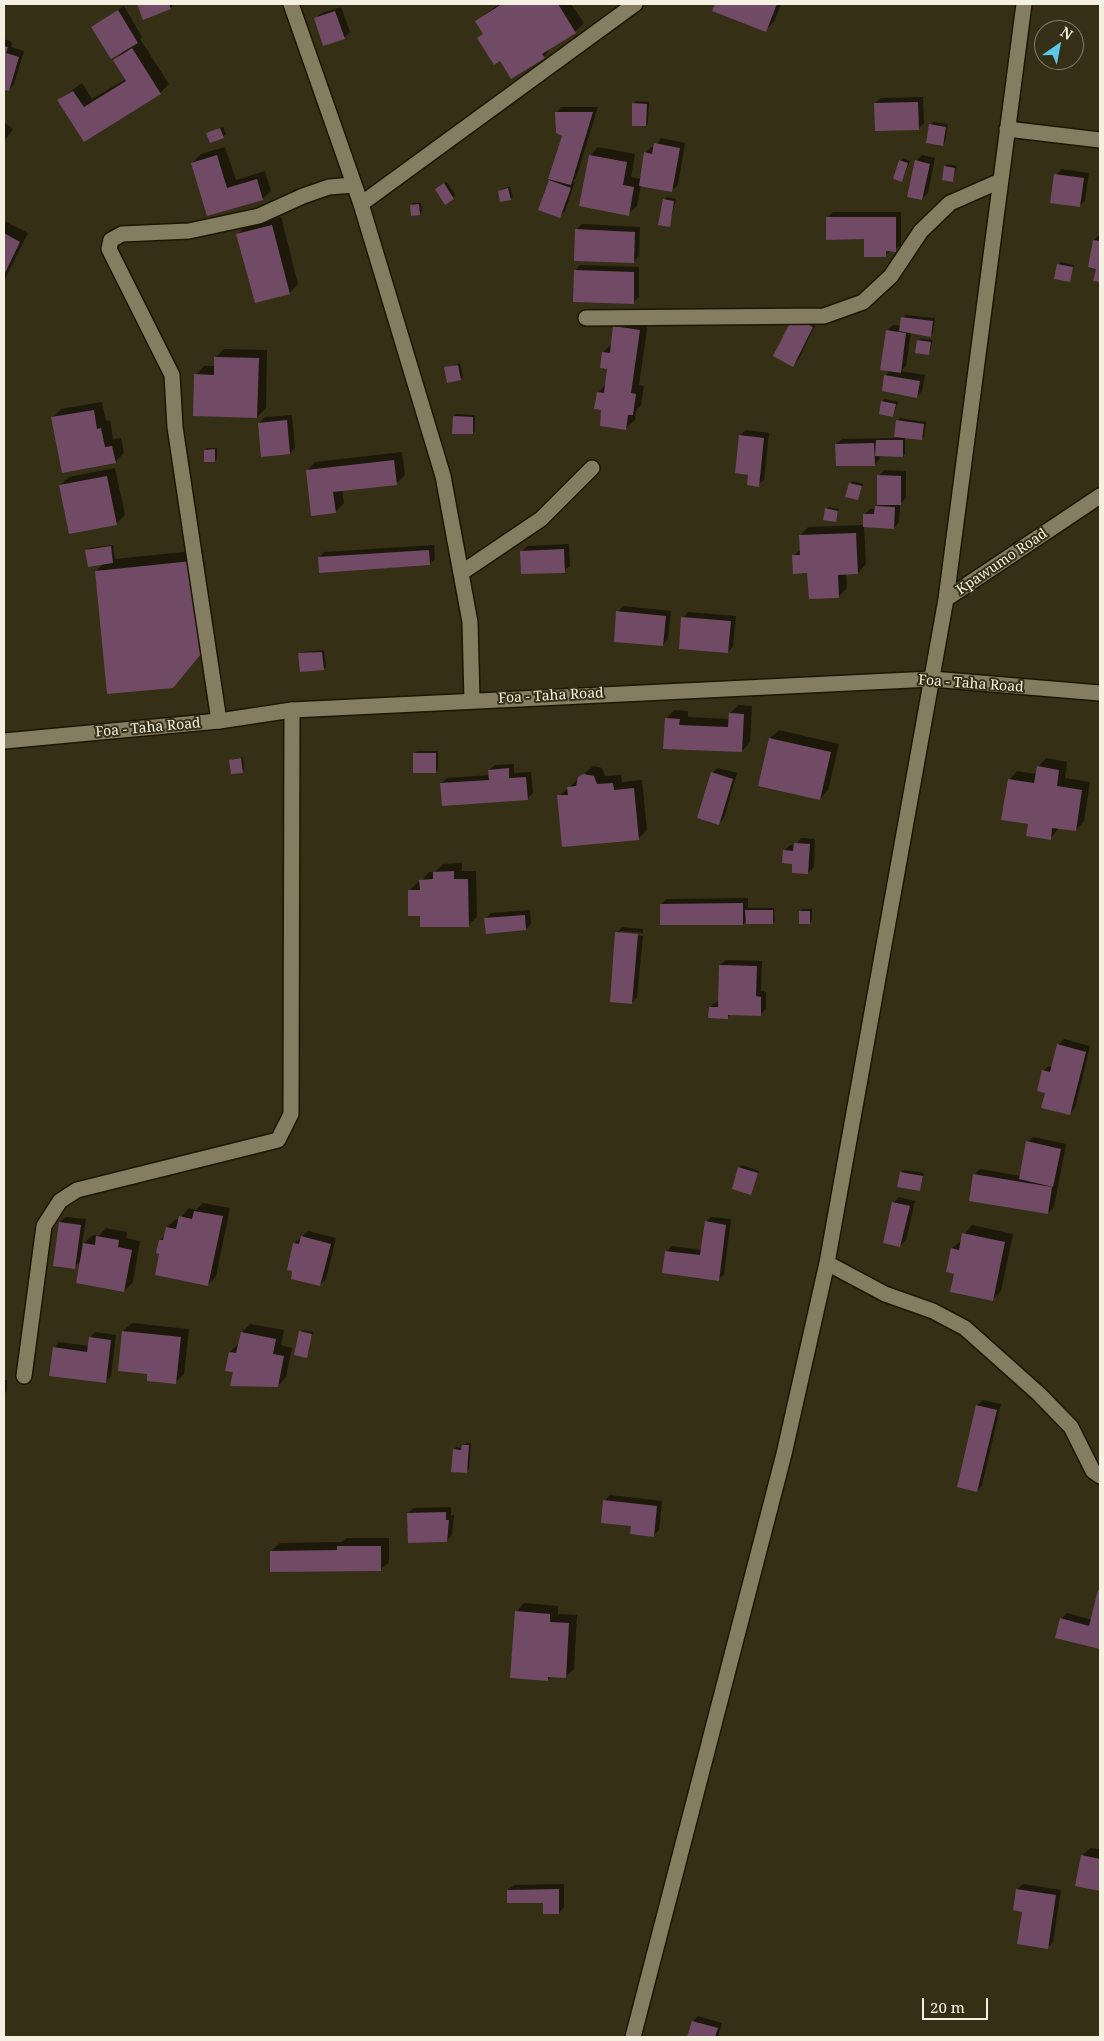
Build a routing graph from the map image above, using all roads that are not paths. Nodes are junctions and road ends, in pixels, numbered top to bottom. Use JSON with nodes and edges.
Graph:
{"nodes":[{"id":1,"x":291,"y":4,"type":"edge"},
{"id":2,"x":635,"y":4,"type":"edge"},
{"id":3,"x":1024,"y":4,"type":"edge"},
{"id":4,"x":1007,"y":129,"type":"junction"},
{"id":5,"x":1100,"y":140,"type":"edge"},
{"id":6,"x":1000,"y":181,"type":"junction"},
{"id":7,"x":354,"y":185,"type":"junction"},
{"id":8,"x":361,"y":204,"type":"junction"},
{"id":9,"x":586,"y":318,"type":"dead end"},
{"id":10,"x":592,"y":468,"type":"dead end"},
{"id":11,"x":1100,"y":496,"type":"edge"},
{"id":12,"x":461,"y":573,"type":"junction"},
{"id":13,"x":946,"y":599,"type":"junction"},
{"id":14,"x":932,"y":679,"type":"junction"},
{"id":15,"x":1100,"y":693,"type":"edge"},
{"id":16,"x":472,"y":700,"type":"junction"},
{"id":17,"x":292,"y":710,"type":"junction"},
{"id":18,"x":219,"y":721,"type":"junction"},
{"id":19,"x":4,"y":741,"type":"edge"},
{"id":20,"x":827,"y":1263,"type":"junction"},
{"id":21,"x":24,"y":1376,"type":"dead end"},
{"id":22,"x":1100,"y":1476,"type":"edge"},
{"id":23,"x":633,"y":2037,"type":"edge"}],
"edges":[{"from":1,"to":7,"type":"street"},
{"from":2,"to":8,"type":"street"},
{"from":3,"to":4,"type":"street"},
{"from":4,"to":5,"type":"street"},
{"from":4,"to":6,"type":"street"},
{"from":6,"to":9,"type":"street"},
{"from":6,"to":13,"type":"street"},
{"from":7,"to":8,"type":"street"},
{"from":7,"to":18,"type":"street"},
{"from":8,"to":12,"type":"street"},
{"from":10,"to":12,"type":"street"},
{"from":11,"to":13,"type":"street","name":"Kpawumo Road"},
{"from":12,"to":16,"type":"street"},
{"from":13,"to":14,"type":"street","name":"Kpawumo Road"},
{"from":14,"to":15,"type":"street","name":"Foa - Taha Road"},
{"from":14,"to":16,"type":"street","name":"Foa - Taha Road"},
{"from":14,"to":20,"type":"street","name":"Kpawumo Road"},
{"from":16,"to":17,"type":"street","name":"Foa - Taha Road"},
{"from":17,"to":18,"type":"street","name":"Foa - Taha Road"},
{"from":17,"to":21,"type":"street"},
{"from":18,"to":19,"type":"street","name":"Foa - Taha Road"},
{"from":20,"to":22,"type":"street"},
{"from":20,"to":23,"type":"street","name":"Kpawumo Road"}]}
